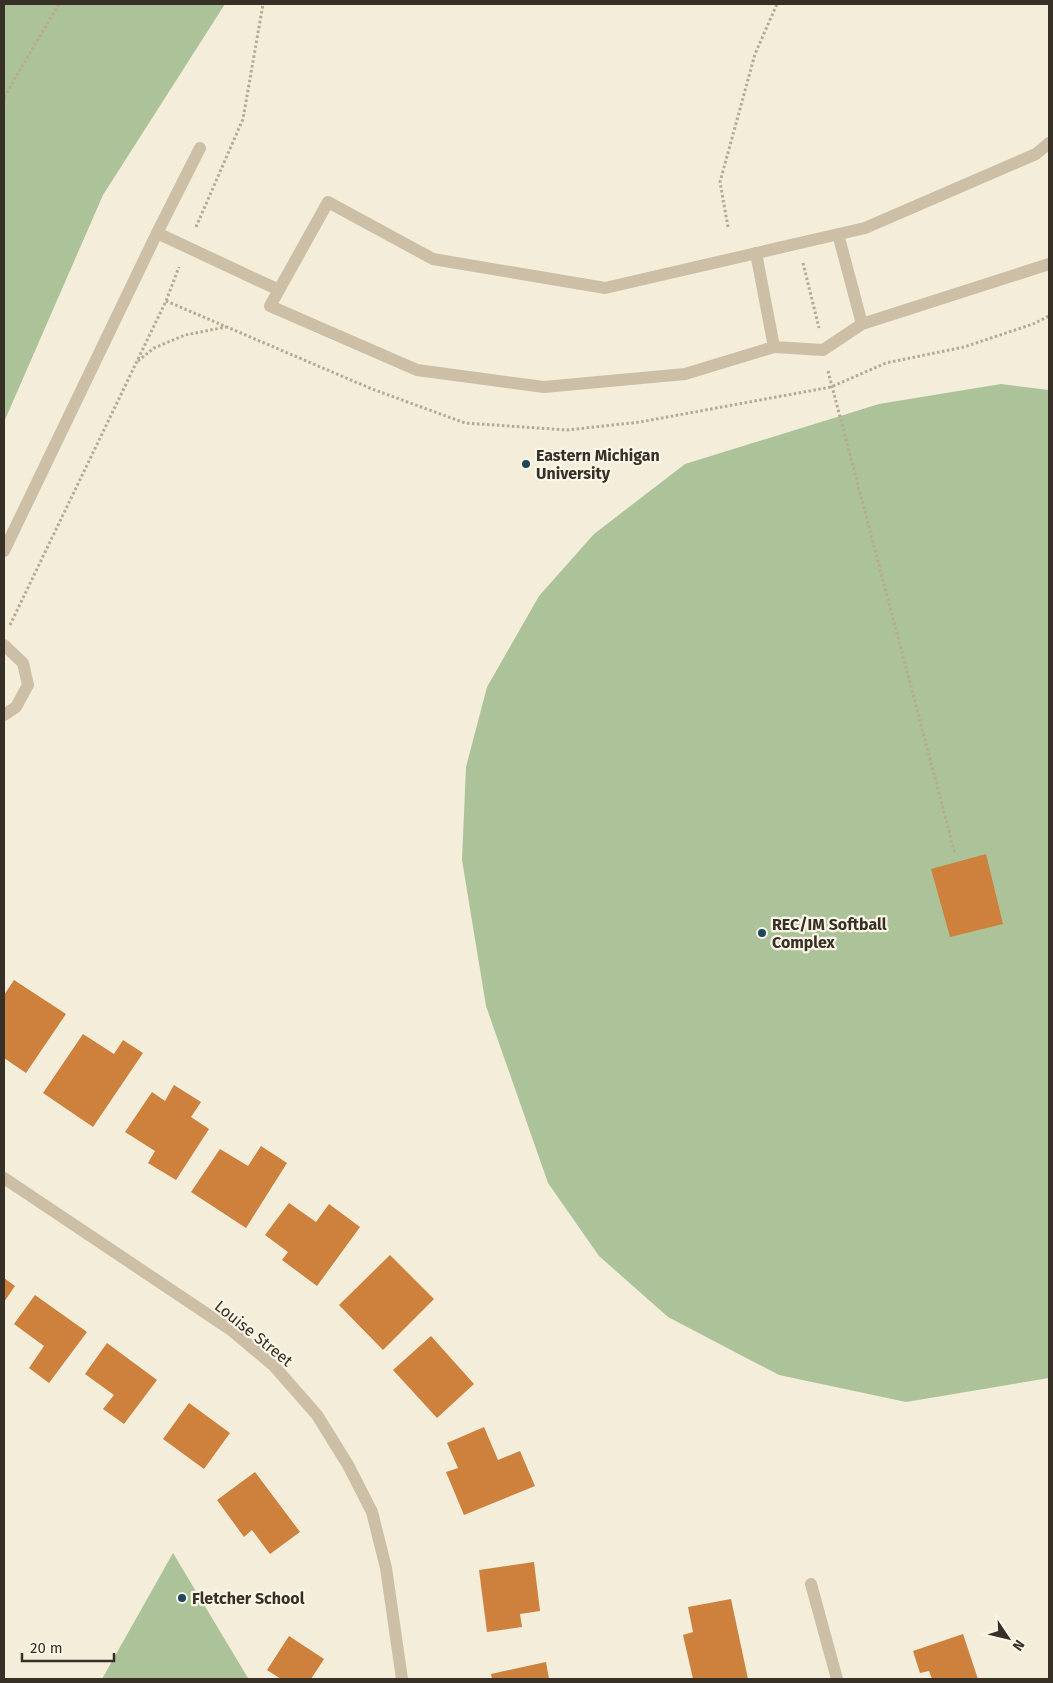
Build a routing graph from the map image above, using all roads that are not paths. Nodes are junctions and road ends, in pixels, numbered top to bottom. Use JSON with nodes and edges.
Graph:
{"nodes":[{"id":1,"x":1049,"y":143,"type":"edge"},
{"id":2,"x":200,"y":148,"type":"dead end"},
{"id":3,"x":157,"y":233,"type":"junction"},
{"id":4,"x":838,"y":234,"type":"junction"},
{"id":5,"x":756,"y":252,"type":"junction"},
{"id":6,"x":1049,"y":264,"type":"edge"},
{"id":7,"x":279,"y":290,"type":"junction"},
{"id":8,"x":862,"y":324,"type":"junction"},
{"id":9,"x":774,"y":348,"type":"junction"},
{"id":10,"x":4,"y":550,"type":"edge"},
{"id":11,"x":4,"y":645,"type":"edge"},
{"id":12,"x":4,"y":715,"type":"edge"},
{"id":13,"x":4,"y":1178,"type":"edge"},
{"id":14,"x":811,"y":1584,"type":"dead end"},
{"id":15,"x":402,"y":1679,"type":"edge"},
{"id":16,"x":836,"y":1679,"type":"edge"}],
"edges":[{"from":1,"to":4,"type":"street"},
{"from":2,"to":3,"type":"street"},
{"from":3,"to":7,"type":"street"},
{"from":3,"to":10,"type":"street"},
{"from":4,"to":5,"type":"street"},
{"from":4,"to":8,"type":"street"},
{"from":5,"to":7,"type":"street"},
{"from":5,"to":9,"type":"street"},
{"from":6,"to":8,"type":"street"},
{"from":7,"to":9,"type":"street"},
{"from":8,"to":9,"type":"street"},
{"from":11,"to":12,"type":"street"},
{"from":13,"to":15,"type":"street","name":"Louise Street"},
{"from":14,"to":16,"type":"street"}]}
